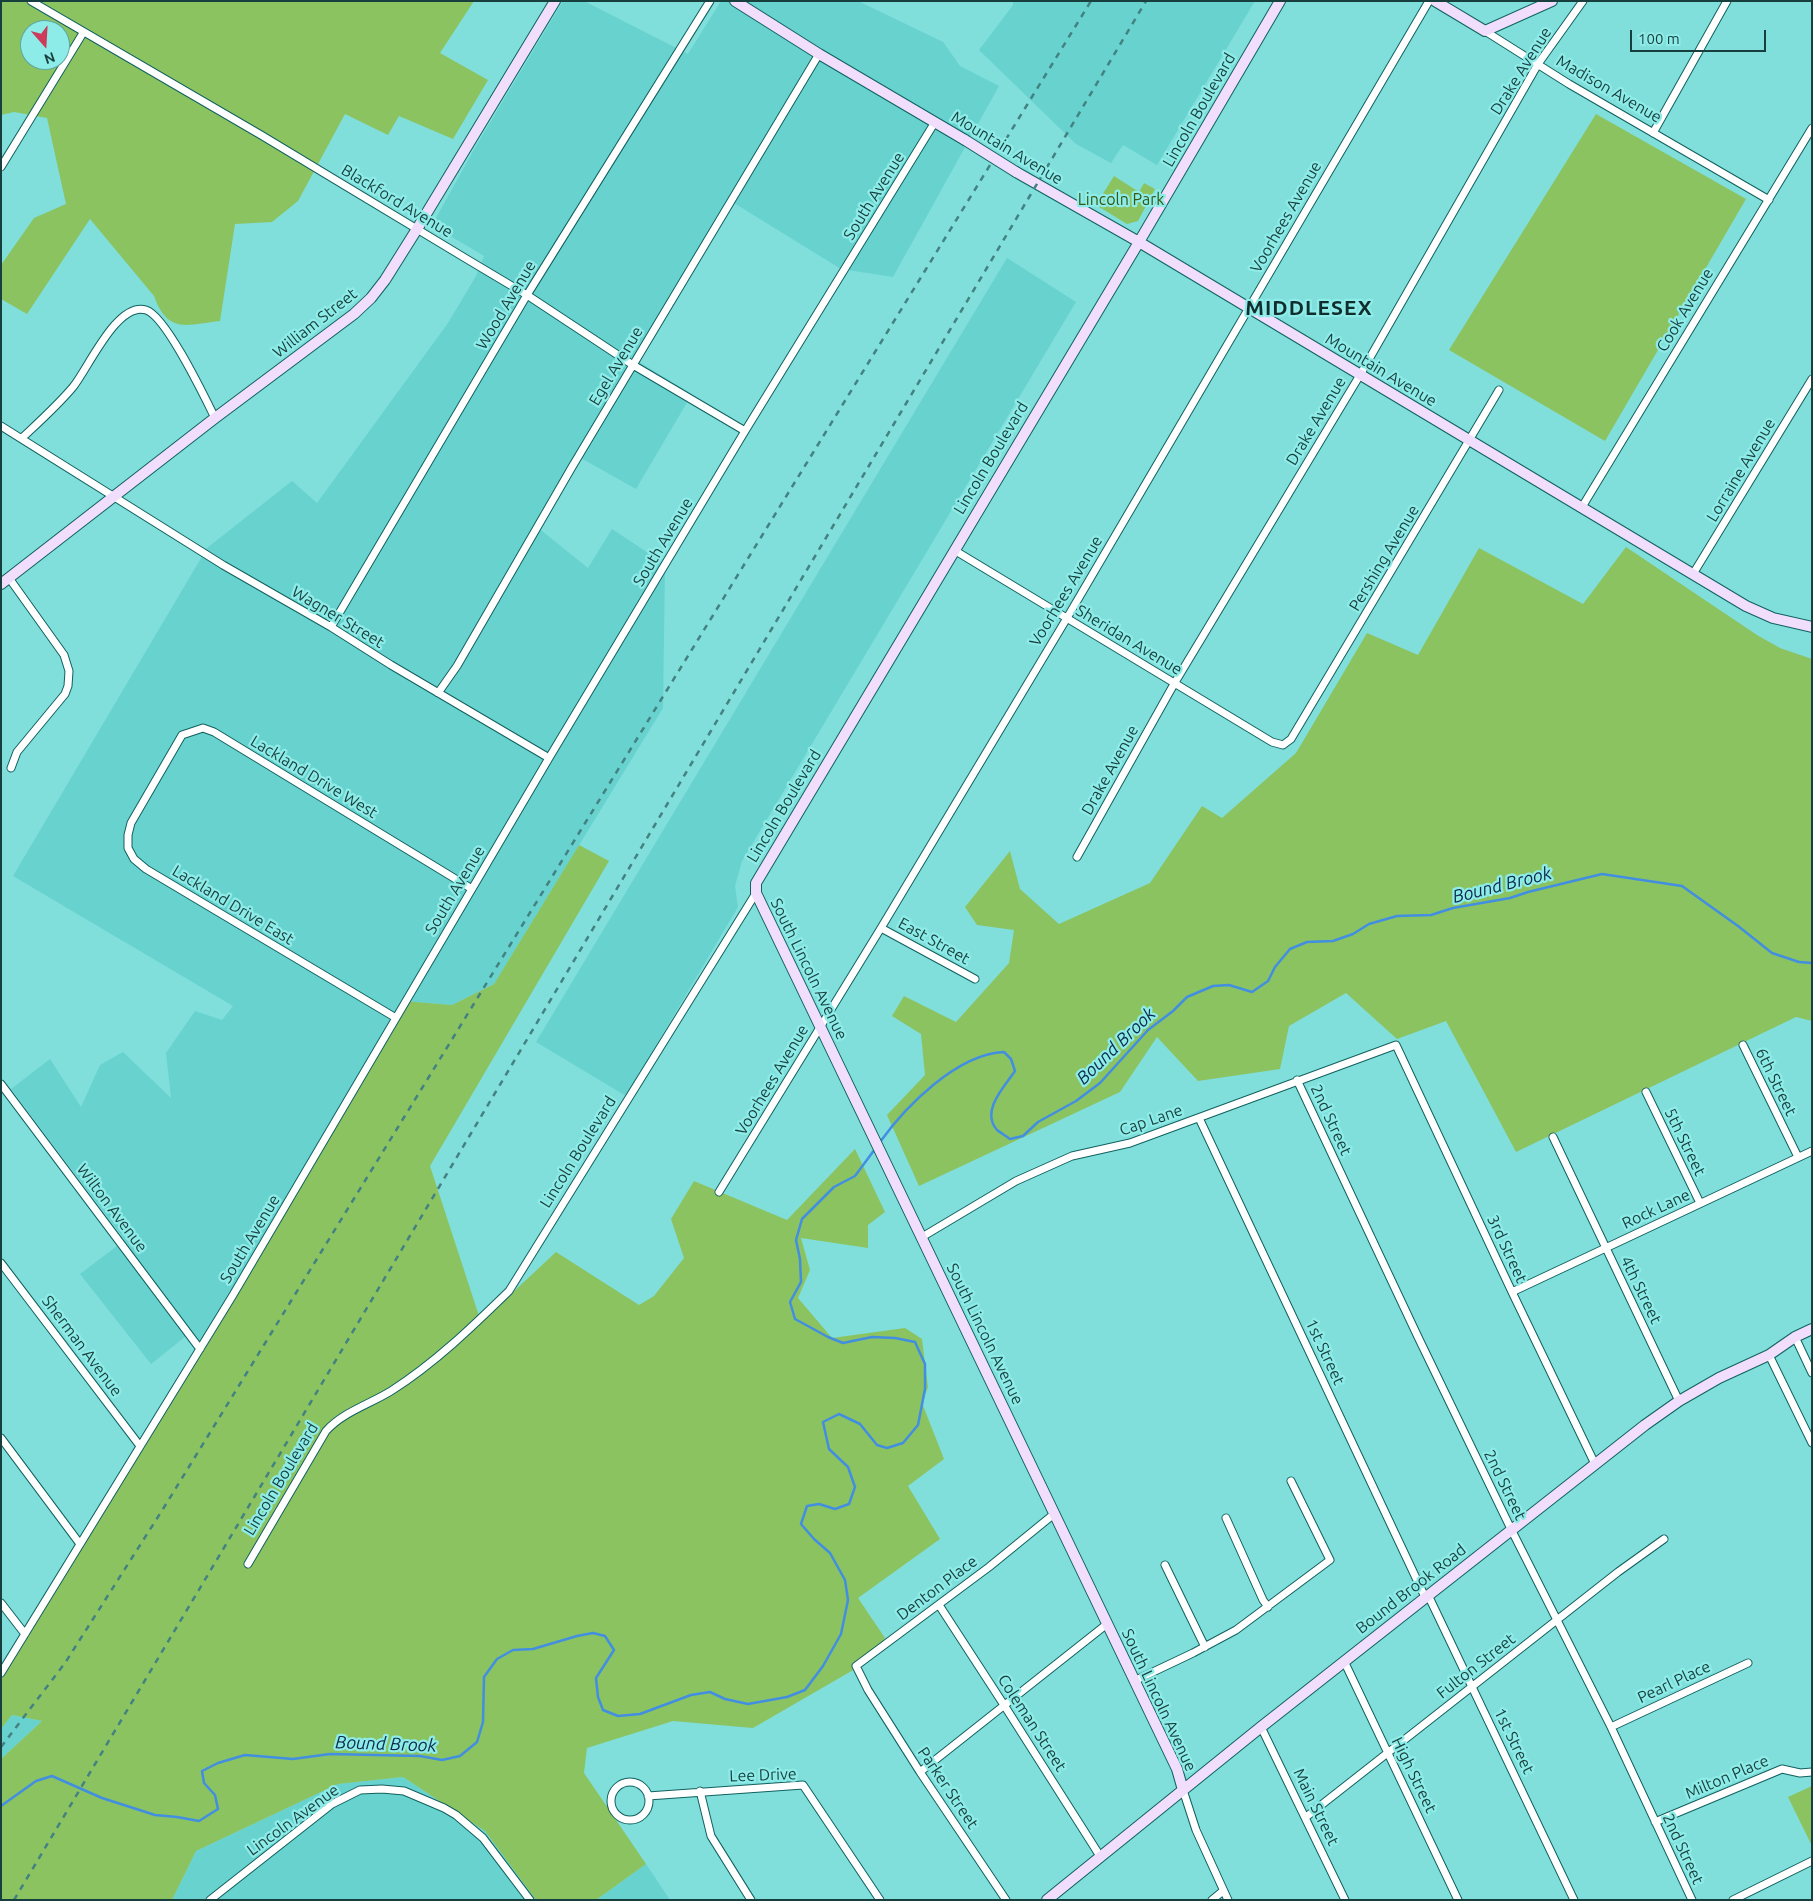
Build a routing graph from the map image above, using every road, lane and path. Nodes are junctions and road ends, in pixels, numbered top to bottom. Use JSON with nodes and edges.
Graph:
{"nodes":[{"id":1,"x":32,"y":1,"type":"edge"},
{"id":2,"x":555,"y":1,"type":"edge"},
{"id":3,"x":710,"y":1,"type":"edge"},
{"id":4,"x":736,"y":1,"type":"edge"},
{"id":5,"x":1280,"y":1,"type":"edge"},
{"id":6,"x":1429,"y":1,"type":"edge"},
{"id":7,"x":1434,"y":1,"type":"edge"},
{"id":8,"x":1552,"y":1,"type":"edge"},
{"id":9,"x":1583,"y":1,"type":"edge"},
{"id":10,"x":1728,"y":1,"type":"edge"},
{"id":11,"x":1485,"y":31,"type":"junction"},
{"id":12,"x":83,"y":33,"type":"junction"},
{"id":13,"x":819,"y":54,"type":"junction"},
{"id":14,"x":1538,"y":64,"type":"junction"},
{"id":15,"x":935,"y":122,"type":"junction"},
{"id":16,"x":1812,"y":128,"type":"edge"},
{"id":17,"x":1653,"y":132,"type":"junction"},
{"id":18,"x":1,"y":167,"type":"edge"},
{"id":19,"x":1769,"y":200,"type":"junction"},
{"id":20,"x":417,"y":230,"type":"junction"},
{"id":21,"x":1139,"y":242,"type":"junction"},
{"id":22,"x":527,"y":295,"type":"junction"},
{"id":23,"x":1249,"y":309,"type":"junction"},
{"id":24,"x":633,"y":365,"type":"junction"},
{"id":25,"x":1360,"y":375,"type":"junction"},
{"id":26,"x":1812,"y":379,"type":"edge"},
{"id":27,"x":1499,"y":390,"type":"dead end"},
{"id":28,"x":216,"y":418,"type":"junction"},
{"id":29,"x":1,"y":426,"type":"edge"},
{"id":30,"x":745,"y":431,"type":"junction"},
{"id":31,"x":22,"y":438,"type":"junction"},
{"id":32,"x":1471,"y":441,"type":"junction"},
{"id":33,"x":114,"y":497,"type":"junction"},
{"id":34,"x":1582,"y":507,"type":"junction"},
{"id":35,"x":954,"y":550,"type":"junction"},
{"id":36,"x":1693,"y":574,"type":"junction"},
{"id":37,"x":5,"y":581,"type":"edge"},
{"id":38,"x":1067,"y":618,"type":"junction"},
{"id":39,"x":330,"y":627,"type":"junction"},
{"id":40,"x":1812,"y":627,"type":"edge"},
{"id":41,"x":1174,"y":684,"type":"junction"},
{"id":42,"x":438,"y":693,"type":"junction"},
{"id":43,"x":1291,"y":739,"type":"joint"},
{"id":44,"x":549,"y":758,"type":"junction"},
{"id":45,"x":11,"y":768,"type":"dead end"},
{"id":46,"x":156,"y":777,"type":"joint"},
{"id":47,"x":1077,"y":857,"type":"dead end"},
{"id":48,"x":472,"y":889,"type":"junction"},
{"id":49,"x":756,"y":892,"type":"junction"},
{"id":50,"x":881,"y":928,"type":"junction"},
{"id":51,"x":975,"y":979,"type":"dead end"},
{"id":52,"x":396,"y":1018,"type":"junction"},
{"id":53,"x":820,"y":1027,"type":"junction"},
{"id":54,"x":1396,"y":1045,"type":"joint"},
{"id":55,"x":1743,"y":1045,"type":"dead end"},
{"id":56,"x":1297,"y":1080,"type":"junction"},
{"id":57,"x":1,"y":1084,"type":"edge"},
{"id":58,"x":1646,"y":1092,"type":"dead end"},
{"id":59,"x":1199,"y":1118,"type":"junction"},
{"id":60,"x":1553,"y":1137,"type":"dead end"},
{"id":61,"x":1812,"y":1151,"type":"edge"},
{"id":62,"x":1798,"y":1158,"type":"junction"},
{"id":63,"x":720,"y":1192,"type":"dead end"},
{"id":64,"x":1700,"y":1203,"type":"junction"},
{"id":65,"x":922,"y":1237,"type":"junction"},
{"id":66,"x":1606,"y":1248,"type":"junction"},
{"id":67,"x":1,"y":1263,"type":"edge"},
{"id":68,"x":1512,"y":1292,"type":"junction"},
{"id":69,"x":1812,"y":1329,"type":"edge"},
{"id":70,"x":1795,"y":1337,"type":"junction"},
{"id":71,"x":200,"y":1349,"type":"junction"},
{"id":72,"x":1768,"y":1355,"type":"junction"},
{"id":73,"x":1812,"y":1373,"type":"edge"},
{"id":74,"x":1679,"y":1401,"type":"junction"},
{"id":75,"x":1,"y":1438,"type":"edge"},
{"id":76,"x":1812,"y":1443,"type":"edge"},
{"id":77,"x":140,"y":1446,"type":"junction"},
{"id":78,"x":1595,"y":1464,"type":"junction"},
{"id":79,"x":1291,"y":1481,"type":"dead end"},
{"id":80,"x":1054,"y":1514,"type":"junction"},
{"id":81,"x":1226,"y":1518,"type":"dead end"},
{"id":82,"x":1511,"y":1529,"type":"junction"},
{"id":83,"x":1664,"y":1539,"type":"dead end"},
{"id":84,"x":80,"y":1544,"type":"junction"},
{"id":85,"x":248,"y":1564,"type":"dead end"},
{"id":86,"x":1165,"y":1565,"type":"dead end"},
{"id":87,"x":1427,"y":1596,"type":"junction"},
{"id":88,"x":1,"y":1602,"type":"edge"},
{"id":89,"x":939,"y":1605,"type":"junction"},
{"id":90,"x":1268,"y":1607,"type":"junction"},
{"id":91,"x":1557,"y":1620,"type":"junction"},
{"id":92,"x":1107,"y":1624,"type":"junction"},
{"id":93,"x":25,"y":1634,"type":"junction"},
{"id":94,"x":1205,"y":1647,"type":"junction"},
{"id":95,"x":1344,"y":1661,"type":"junction"},
{"id":96,"x":1748,"y":1663,"type":"dead end"},
{"id":97,"x":1,"y":1673,"type":"edge"},
{"id":98,"x":1134,"y":1680,"type":"junction"},
{"id":99,"x":1472,"y":1686,"type":"junction"},
{"id":100,"x":868,"y":1690,"type":"joint"},
{"id":101,"x":1004,"y":1704,"type":"junction"},
{"id":102,"x":1261,"y":1727,"type":"junction"},
{"id":103,"x":1611,"y":1727,"type":"junction"},
{"id":104,"x":1388,"y":1753,"type":"junction"},
{"id":105,"x":920,"y":1772,"type":"junction"},
{"id":106,"x":1812,"y":1772,"type":"edge"},
{"id":107,"x":1183,"y":1790,"type":"junction"},
{"id":108,"x":700,"y":1791,"type":"junction"},
{"id":109,"x":648,"y":1796,"type":"junction"},
{"id":110,"x":1306,"y":1817,"type":"junction"},
{"id":111,"x":1655,"y":1822,"type":"junction"},
{"id":112,"x":1100,"y":1856,"type":"junction"},
{"id":113,"x":1812,"y":1861,"type":"edge"},
{"id":114,"x":1223,"y":1891,"type":"junction"},
{"id":115,"x":210,"y":1900,"type":"edge"},
{"id":116,"x":530,"y":1900,"type":"edge"},
{"id":117,"x":751,"y":1900,"type":"edge"},
{"id":118,"x":880,"y":1900,"type":"edge"},
{"id":119,"x":1006,"y":1900,"type":"edge"},
{"id":120,"x":1047,"y":1900,"type":"edge"},
{"id":121,"x":1212,"y":1900,"type":"edge"},
{"id":122,"x":1228,"y":1900,"type":"edge"},
{"id":123,"x":1345,"y":1900,"type":"edge"},
{"id":124,"x":1458,"y":1900,"type":"edge"},
{"id":125,"x":1574,"y":1900,"type":"edge"},
{"id":126,"x":1692,"y":1900,"type":"edge"},
{"id":127,"x":1733,"y":1900,"type":"edge"}],
"edges":[{"from":1,"to":12,"type":"street","name":"Blackford Avenue"},
{"from":2,"to":20,"type":"main road","name":"William Street"},
{"from":3,"to":22,"type":"street","name":"Wood Avenue"},
{"from":4,"to":13,"type":"main road","name":"Mountain Avenue"},
{"from":5,"to":21,"type":"main road","name":"Lincoln Boulevard"},
{"from":6,"to":23,"type":"street","name":"Voorhees Avenue"},
{"from":7,"to":11,"type":"main road","name":"Madison Avenue"},
{"from":8,"to":11,"type":"main road"},
{"from":9,"to":14,"type":"street","name":"Drake Avenue"},
{"from":10,"to":17,"type":"street"},
{"from":11,"to":14,"type":"street","name":"Madison Avenue"},
{"from":12,"to":18,"type":"street"},
{"from":12,"to":20,"type":"street","name":"Blackford Avenue"},
{"from":13,"to":15,"type":"main road","name":"Mountain Avenue"},
{"from":13,"to":24,"type":"street","name":"Egel Avenue"},
{"from":14,"to":17,"type":"street","name":"Madison Avenue"},
{"from":14,"to":25,"type":"street","name":"Drake Avenue"},
{"from":15,"to":21,"type":"main road","name":"Mountain Avenue","bridge":true},
{"from":15,"to":30,"type":"street","name":"South Avenue"},
{"from":16,"to":19,"type":"street","name":"Cook Avenue"},
{"from":17,"to":19,"type":"street","name":"Madison Avenue"},
{"from":19,"to":34,"type":"street","name":"Cook Avenue"},
{"from":20,"to":22,"type":"street","name":"Blackford Avenue"},
{"from":20,"to":28,"type":"main road","name":"William Street"},
{"from":21,"to":23,"type":"main road","name":"Mountain Avenue"},
{"from":21,"to":35,"type":"main road","name":"Lincoln Boulevard"},
{"from":22,"to":24,"type":"street","name":"Blackford Avenue"},
{"from":22,"to":39,"type":"street","name":"Wood Avenue"},
{"from":23,"to":25,"type":"main road","name":"Mountain Avenue"},
{"from":23,"to":38,"type":"street","name":"Voorhees Avenue"},
{"from":24,"to":30,"type":"street","name":"Blackford Avenue"},
{"from":24,"to":42,"type":"street","name":"Egel Avenue"},
{"from":25,"to":32,"type":"main road","name":"Mountain Avenue"},
{"from":25,"to":41,"type":"street","name":"Drake Avenue"},
{"from":26,"to":36,"type":"street","name":"Lorraine Avenue"},
{"from":27,"to":32,"type":"street","name":"Pershing Avenue"},
{"from":28,"to":31,"type":"street"},
{"from":28,"to":33,"type":"main road","name":"William Street"},
{"from":29,"to":31,"type":"street","name":"Wagner Street"},
{"from":30,"to":44,"type":"street","name":"South Avenue"},
{"from":31,"to":33,"type":"street","name":"Wagner Street"},
{"from":32,"to":34,"type":"main road","name":"Mountain Avenue"},
{"from":32,"to":43,"type":"street","name":"Pershing Avenue"},
{"from":33,"to":37,"type":"main road","name":"William Street"},
{"from":33,"to":39,"type":"street","name":"Wagner Street"},
{"from":34,"to":36,"type":"main road","name":"Mountain Avenue"},
{"from":35,"to":38,"type":"street","name":"Sheridan Avenue"},
{"from":35,"to":49,"type":"main road","name":"Lincoln Boulevard"},
{"from":36,"to":40,"type":"main road","name":"Mountain Avenue"},
{"from":37,"to":45,"type":"street"},
{"from":38,"to":41,"type":"street","name":"Sheridan Avenue"},
{"from":38,"to":50,"type":"street","name":"Voorhees Avenue"},
{"from":39,"to":42,"type":"street","name":"Wagner Street"},
{"from":41,"to":43,"type":"street","name":"Sheridan Avenue"},
{"from":41,"to":47,"type":"street","name":"Drake Avenue"},
{"from":42,"to":44,"type":"street","name":"Wagner Street"},
{"from":44,"to":48,"type":"street","name":"South Avenue"},
{"from":46,"to":48,"type":"street","name":"Lackland Drive West"},
{"from":46,"to":52,"type":"street","name":"Lackland Drive East"},
{"from":48,"to":52,"type":"street","name":"South Avenue"},
{"from":49,"to":53,"type":"main road","name":"South Lincoln Avenue"},
{"from":49,"to":85,"type":"street","name":"Lincoln Boulevard"},
{"from":50,"to":51,"type":"street","name":"East Street"},
{"from":50,"to":53,"type":"street","name":"Voorhees Avenue"},
{"from":52,"to":71,"type":"street","name":"South Avenue"},
{"from":53,"to":63,"type":"street","name":"Voorhees Avenue"},
{"from":53,"to":65,"type":"main road","name":"South Lincoln Avenue"},
{"from":54,"to":56,"type":"street","name":"Cap Lane"},
{"from":54,"to":68,"type":"street","name":"3rd Street"},
{"from":55,"to":62,"type":"street","name":"6th Street"},
{"from":56,"to":59,"type":"street","name":"Cap Lane"},
{"from":56,"to":82,"type":"street","name":"2nd Street"},
{"from":57,"to":71,"type":"street","name":"Wilton Avenue"},
{"from":58,"to":64,"type":"street","name":"5th Street"},
{"from":59,"to":65,"type":"street","name":"Cap Lane"},
{"from":59,"to":87,"type":"street","name":"1st Street"},
{"from":60,"to":66,"type":"street","name":"4th Street"},
{"from":61,"to":62,"type":"street","name":"Rock Lane"},
{"from":62,"to":64,"type":"street","name":"Rock Lane"},
{"from":64,"to":66,"type":"street","name":"Rock Lane"},
{"from":65,"to":80,"type":"main road","name":"South Lincoln Avenue"},
{"from":66,"to":68,"type":"street","name":"Rock Lane"},
{"from":66,"to":74,"type":"street","name":"4th Street"},
{"from":67,"to":77,"type":"street","name":"Sherman Avenue"},
{"from":68,"to":78,"type":"street","name":"3rd Street"},
{"from":69,"to":70,"type":"main road","name":"Bound Brook Road"},
{"from":70,"to":72,"type":"main road","name":"Bound Brook Road"},
{"from":70,"to":73,"type":"street"},
{"from":71,"to":77,"type":"street","name":"South Avenue"},
{"from":72,"to":74,"type":"main road","name":"Bound Brook Road"},
{"from":72,"to":76,"type":"street"},
{"from":74,"to":78,"type":"main road","name":"Bound Brook Road"},
{"from":75,"to":84,"type":"street"},
{"from":77,"to":84,"type":"street","name":"South Avenue"},
{"from":78,"to":82,"type":"main road","name":"Bound Brook Road"},
{"from":79,"to":90,"type":"street"},
{"from":80,"to":89,"type":"street","name":"Denton Place"},
{"from":80,"to":92,"type":"main road","name":"South Lincoln Avenue"},
{"from":81,"to":90,"type":"street"},
{"from":82,"to":87,"type":"main road","name":"Bound Brook Road"},
{"from":82,"to":91,"type":"street","name":"2nd Street"},
{"from":83,"to":91,"type":"street","name":"Fulton Street"},
{"from":84,"to":93,"type":"street","name":"South Avenue"},
{"from":86,"to":94,"type":"street"},
{"from":87,"to":95,"type":"main road","name":"Bound Brook Road"},
{"from":87,"to":99,"type":"street","name":"1st Street"},
{"from":88,"to":93,"type":"street"},
{"from":89,"to":100,"type":"street","name":"Denton Place"},
{"from":89,"to":101,"type":"street","name":"Coleman Street"},
{"from":90,"to":94,"type":"street"},
{"from":91,"to":99,"type":"street","name":"Fulton Street"},
{"from":91,"to":103,"type":"street","name":"2nd Street"},
{"from":92,"to":98,"type":"main road","name":"South Lincoln Avenue"},
{"from":92,"to":101,"type":"street"},
{"from":93,"to":97,"type":"street","name":"South Avenue"},
{"from":94,"to":98,"type":"street"},
{"from":95,"to":102,"type":"main road","name":"Bound Brook Road"},
{"from":95,"to":104,"type":"street","name":"High Street"},
{"from":96,"to":103,"type":"street","name":"Pearl Place"},
{"from":98,"to":107,"type":"main road","name":"South Lincoln Avenue"},
{"from":99,"to":104,"type":"street","name":"Fulton Street"},
{"from":99,"to":125,"type":"street","name":"1st Street"},
{"from":100,"to":105,"type":"street","name":"Parker Street"},
{"from":101,"to":105,"type":"street"},
{"from":101,"to":112,"type":"street","name":"Coleman Street"},
{"from":102,"to":107,"type":"main road","name":"Bound Brook Road"},
{"from":102,"to":110,"type":"street","name":"Main Street"},
{"from":103,"to":111,"type":"street","name":"2nd Street"},
{"from":104,"to":110,"type":"street","name":"Fulton Street"},
{"from":104,"to":124,"type":"street","name":"High Street"},
{"from":105,"to":119,"type":"street","name":"Parker Street"},
{"from":106,"to":111,"type":"street","name":"Milton Place"},
{"from":107,"to":112,"type":"main road","name":"Bound Brook Road"},
{"from":107,"to":114,"type":"street"},
{"from":108,"to":109,"type":"street","name":"Lee Drive"},
{"from":108,"to":117,"type":"street"},
{"from":108,"to":118,"type":"street","name":"Lee Drive"},
{"from":109,"to":109,"type":"street"},
{"from":110,"to":123,"type":"street","name":"Main Street"},
{"from":111,"to":126,"type":"street","name":"2nd Street"},
{"from":112,"to":120,"type":"main road","name":"Bound Brook Road"},
{"from":113,"to":127,"type":"street"},
{"from":114,"to":121,"type":"street"},
{"from":114,"to":122,"type":"street"},
{"from":115,"to":116,"type":"street","name":"Lincoln Avenue"}]}
